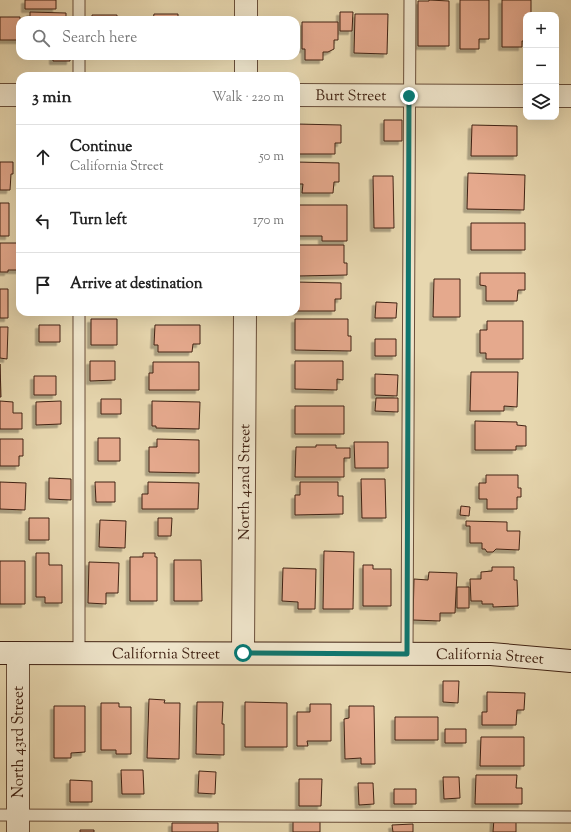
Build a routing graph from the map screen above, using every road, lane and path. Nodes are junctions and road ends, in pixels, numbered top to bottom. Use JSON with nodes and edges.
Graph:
{"nodes":[{"id":1,"x":79,"y":0,"type":"edge"},
{"id":2,"x":246,"y":0,"type":"edge"},
{"id":3,"x":410,"y":0,"type":"edge"},
{"id":4,"x":79,"y":16,"type":"edge"},
{"id":5,"x":246,"y":16,"type":"edge"},
{"id":6,"x":79,"y":60,"type":"edge"},
{"id":7,"x":246,"y":60,"type":"edge"},
{"id":8,"x":79,"y":72,"type":"edge"},
{"id":9,"x":246,"y":72,"type":"edge"},
{"id":10,"x":0,"y":95,"type":"edge"},
{"id":11,"x":16,"y":95,"type":"edge"},
{"id":12,"x":300,"y":96,"type":"edge"},
{"id":13,"x":409,"y":96,"type":"junction"},
{"id":14,"x":523,"y":96,"type":"edge"},
{"id":15,"x":559,"y":96,"type":"edge"},
{"id":16,"x":571,"y":96,"type":"edge"},
{"id":17,"x":79,"y":316,"type":"edge"},
{"id":18,"x":245,"y":316,"type":"edge"},
{"id":19,"x":9,"y":653,"type":"edge"},
{"id":20,"x":79,"y":653,"type":"junction"},
{"id":21,"x":243,"y":653,"type":"junction"},
{"id":22,"x":407,"y":654,"type":"junction"},
{"id":23,"x":571,"y":661,"type":"edge"},
{"id":24,"x":571,"y":816,"type":"edge"},
{"id":25,"x":12,"y":821,"type":"edge"}],
"edges":[{"from":1,"to":4,"type":"lane"},
{"from":2,"to":5,"type":"street"},
{"from":3,"to":13,"type":"lane"},
{"from":6,"to":8,"type":"lane"},
{"from":7,"to":9,"type":"street"},
{"from":10,"to":11,"type":"street"},
{"from":12,"to":13,"type":"street","name":"Burt Street"},
{"from":13,"to":14,"type":"street","name":"Burt Street"},
{"from":13,"to":22,"type":"lane"},
{"from":15,"to":16,"type":"street"},
{"from":17,"to":20,"type":"lane"},
{"from":18,"to":21,"type":"street","name":"North 42nd Street"},
{"from":19,"to":20,"type":"street","name":"California Street"},
{"from":19,"to":25,"type":"street","name":"North 43rd Street"},
{"from":20,"to":21,"type":"street","name":"California Street"},
{"from":21,"to":22,"type":"street","name":"California Street"},
{"from":22,"to":23,"type":"street","name":"California Street"},
{"from":24,"to":25,"type":"lane"}]}
